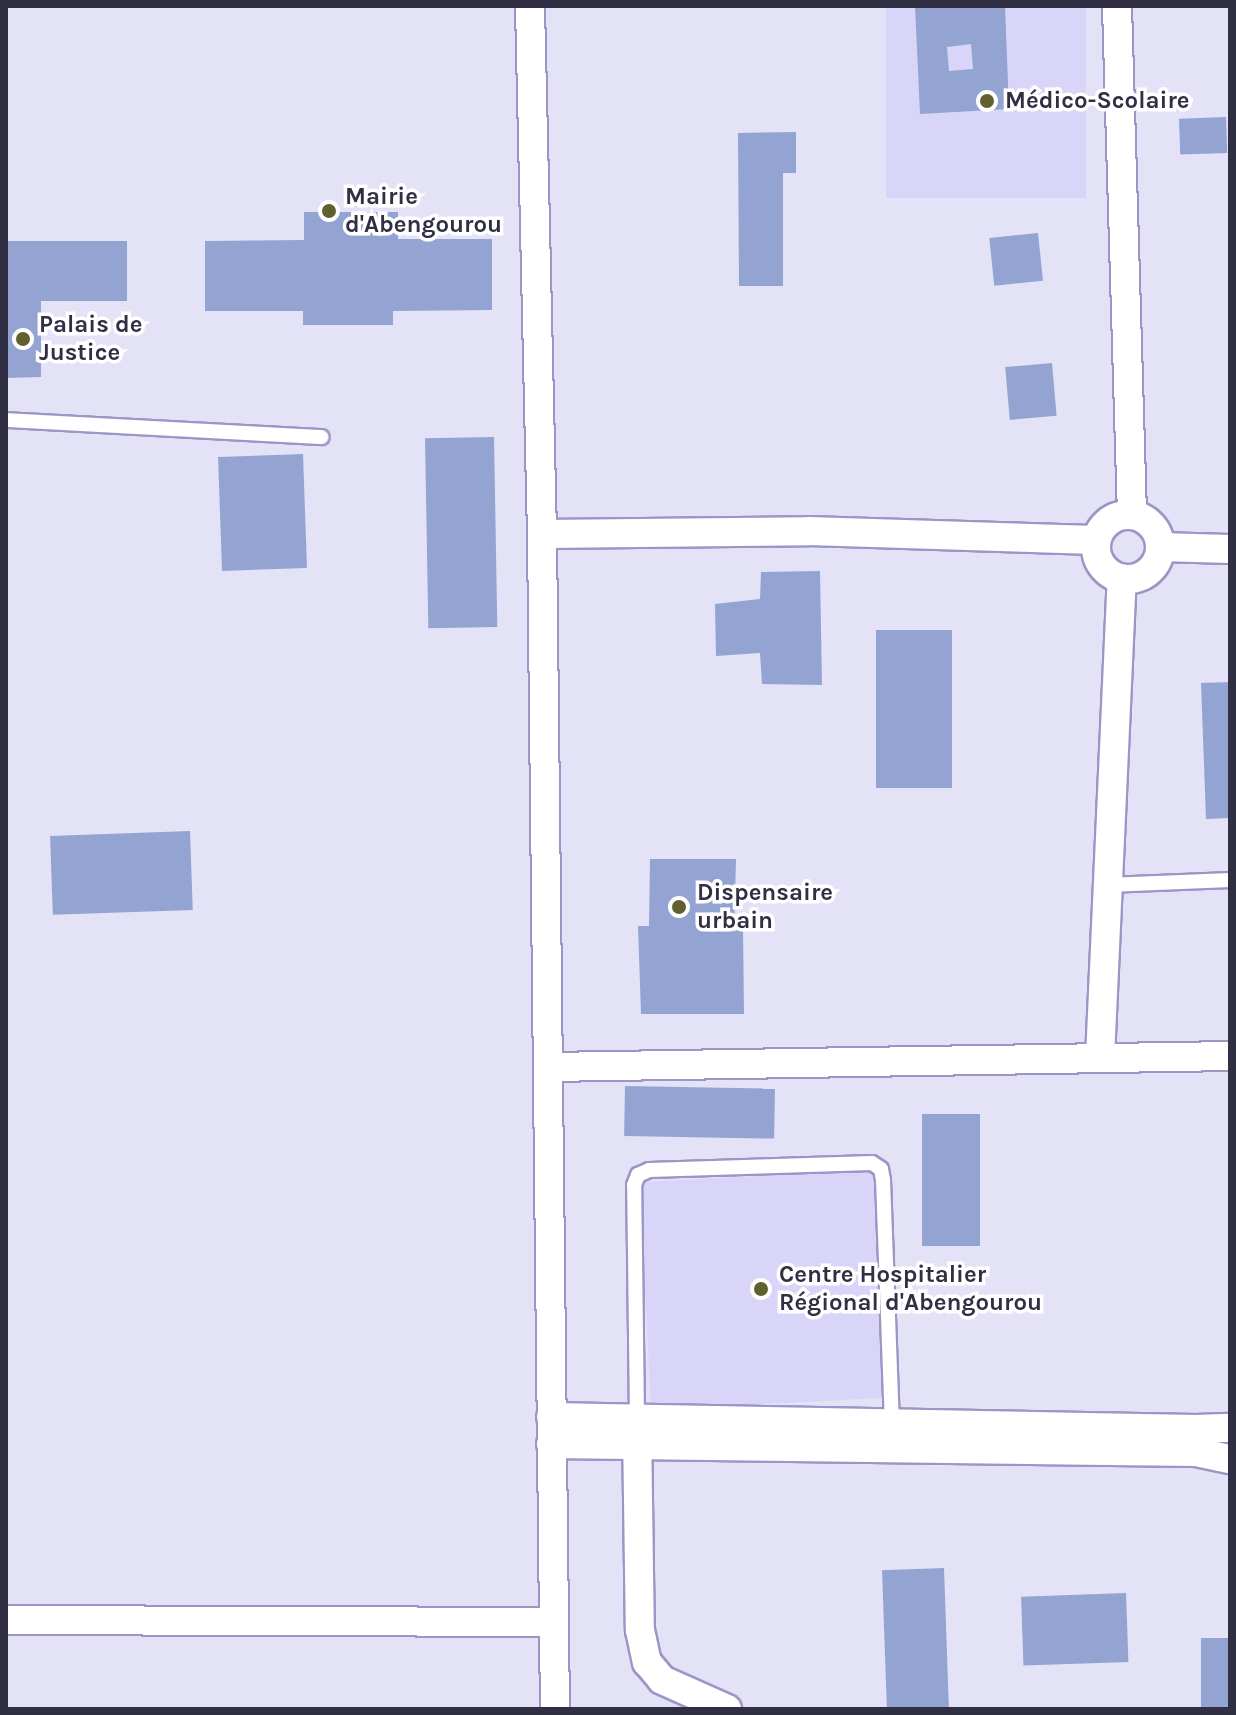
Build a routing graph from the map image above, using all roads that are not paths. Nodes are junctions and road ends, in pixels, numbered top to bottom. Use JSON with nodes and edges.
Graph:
{"nodes":[{"id":1,"x":1117,"y":6,"type":"edge"},
{"id":2,"x":528,"y":9,"type":"edge"},
{"id":3,"x":6,"y":420,"type":"edge"},
{"id":4,"x":322,"y":437,"type":"dead end"},
{"id":5,"x":1132,"y":515,"type":"junction"},
{"id":6,"x":542,"y":534,"type":"junction"},
{"id":7,"x":1096,"y":540,"type":"junction"},
{"id":8,"x":1160,"y":547,"type":"junction"},
{"id":9,"x":1230,"y":549,"type":"edge"},
{"id":10,"x":1122,"y":579,"type":"junction"},
{"id":11,"x":1230,"y":880,"type":"edge"},
{"id":12,"x":1108,"y":885,"type":"junction"},
{"id":13,"x":1230,"y":1056,"type":"edge"},
{"id":14,"x":1100,"y":1058,"type":"junction"},
{"id":15,"x":548,"y":1067,"type":"junction"},
{"id":16,"x":1230,"y":1428,"type":"edge"},
{"id":17,"x":551,"y":1430,"type":"junction"},
{"id":18,"x":637,"y":1432,"type":"junction"},
{"id":19,"x":892,"y":1436,"type":"junction"},
{"id":20,"x":1196,"y":1440,"type":"junction"},
{"id":21,"x":1230,"y":1459,"type":"edge"},
{"id":22,"x":6,"y":1620,"type":"edge"},
{"id":23,"x":553,"y":1622,"type":"junction"},
{"id":24,"x":555,"y":1709,"type":"edge"},
{"id":25,"x":727,"y":1709,"type":"edge"}],
"edges":[{"from":1,"to":5,"type":"street"},
{"from":2,"to":6,"type":"street"},
{"from":3,"to":4,"type":"lane"},
{"from":5,"to":7,"type":"street"},
{"from":5,"to":8,"type":"street"},
{"from":6,"to":7,"type":"street"},
{"from":6,"to":15,"type":"street"},
{"from":7,"to":10,"type":"street"},
{"from":8,"to":9,"type":"street"},
{"from":8,"to":10,"type":"street"},
{"from":10,"to":12,"type":"street"},
{"from":11,"to":12,"type":"lane"},
{"from":12,"to":14,"type":"street"},
{"from":13,"to":14,"type":"street"},
{"from":14,"to":15,"type":"street"},
{"from":15,"to":17,"type":"street"},
{"from":16,"to":20,"type":"street"},
{"from":17,"to":18,"type":"street"},
{"from":17,"to":23,"type":"street"},
{"from":18,"to":19,"type":"street"},
{"from":18,"to":19,"type":"lane"},
{"from":18,"to":25,"type":"street"},
{"from":19,"to":20,"type":"street"},
{"from":20,"to":21,"type":"street"},
{"from":22,"to":23,"type":"street"},
{"from":23,"to":24,"type":"street"}]}
